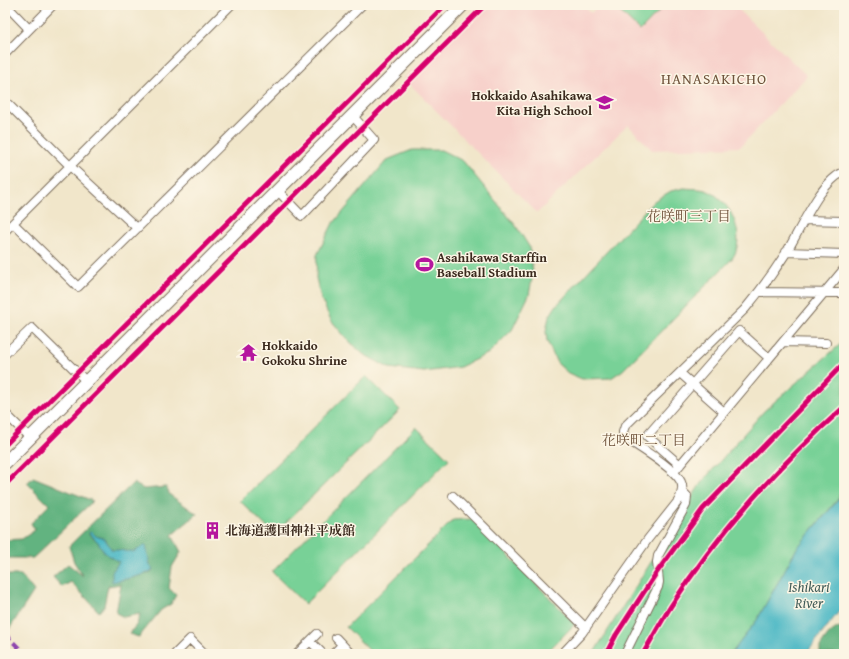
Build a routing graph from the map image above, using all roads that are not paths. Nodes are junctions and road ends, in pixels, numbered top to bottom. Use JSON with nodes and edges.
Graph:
{"nodes":[{"id":1,"x":6,"y":5,"type":"edge"},
{"id":2,"x":53,"y":5,"type":"edge"},
{"id":3,"x":231,"y":5,"type":"edge"},
{"id":4,"x":362,"y":5,"type":"edge"},
{"id":5,"x":462,"y":5,"type":"edge"},
{"id":6,"x":29,"y":29,"type":"junction"},
{"id":7,"x":5,"y":54,"type":"edge"},
{"id":8,"x":5,"y":101,"type":"edge"},
{"id":9,"x":352,"y":115,"type":"junction"},
{"id":10,"x":70,"y":166,"type":"junction"},
{"id":11,"x":844,"y":172,"type":"edge"},
{"id":12,"x":277,"y":190,"type":"junction"},
{"id":13,"x":805,"y":220,"type":"junction"},
{"id":14,"x":844,"y":221,"type":"edge"},
{"id":15,"x":13,"y":223,"type":"junction"},
{"id":16,"x":137,"y":228,"type":"junction"},
{"id":17,"x":5,"y":230,"type":"edge"},
{"id":18,"x":786,"y":252,"type":"junction"},
{"id":19,"x":844,"y":254,"type":"edge"},
{"id":20,"x":844,"y":269,"type":"edge"},
{"id":21,"x":759,"y":292,"type":"junction"},
{"id":22,"x":824,"y":293,"type":"junction"},
{"id":23,"x":844,"y":293,"type":"edge"},
{"id":24,"x":783,"y":342,"type":"junction"},
{"id":25,"x":826,"y":343,"type":"dead end"},
{"id":26,"x":5,"y":354,"type":"edge"},
{"id":27,"x":770,"y":358,"type":"junction"},
{"id":28,"x":680,"y":373,"type":"junction"},
{"id":29,"x":86,"y":381,"type":"junction"},
{"id":30,"x":693,"y":385,"type":"junction"},
{"id":31,"x":724,"y":412,"type":"junction"},
{"id":32,"x":5,"y":413,"type":"edge"},
{"id":33,"x":30,"y":438,"type":"junction"},
{"id":34,"x":5,"y":463,"type":"edge"},
{"id":35,"x":680,"y":465,"type":"junction"},
{"id":36,"x":674,"y":472,"type":"junction"},
{"id":37,"x":682,"y":491,"type":"junction"},
{"id":38,"x":453,"y":496,"type":"dead end"},
{"id":39,"x":586,"y":628,"type":"junction"},
{"id":40,"x":317,"y":634,"type":"dead end"},
{"id":41,"x":336,"y":638,"type":"dead end"},
{"id":42,"x":310,"y":641,"type":"junction"},
{"id":43,"x":342,"y":645,"type":"junction"},
{"id":44,"x":175,"y":654,"type":"edge"},
{"id":45,"x":205,"y":654,"type":"edge"},
{"id":46,"x":296,"y":654,"type":"edge"},
{"id":47,"x":323,"y":654,"type":"edge"},
{"id":48,"x":333,"y":654,"type":"edge"},
{"id":49,"x":352,"y":654,"type":"edge"},
{"id":50,"x":562,"y":654,"type":"edge"},
{"id":51,"x":625,"y":654,"type":"edge"}],
"edges":[{"from":1,"to":6,"type":"street"},
{"from":2,"to":6,"type":"street"},
{"from":3,"to":10,"type":"street"},
{"from":4,"to":16,"type":"street"},
{"from":5,"to":9,"type":"highway"},
{"from":6,"to":7,"type":"street"},
{"from":8,"to":10,"type":"street"},
{"from":9,"to":12,"type":"highway"},
{"from":9,"to":12,"type":"street"},
{"from":10,"to":15,"type":"street"},
{"from":10,"to":16,"type":"street"},
{"from":11,"to":13,"type":"street"},
{"from":12,"to":29,"type":"highway"},
{"from":13,"to":14,"type":"street"},
{"from":13,"to":18,"type":"street"},
{"from":15,"to":16,"type":"street"},
{"from":15,"to":17,"type":"street"},
{"from":18,"to":19,"type":"street"},
{"from":18,"to":21,"type":"street"},
{"from":20,"to":22,"type":"street"},
{"from":21,"to":22,"type":"street"},
{"from":21,"to":28,"type":"street"},
{"from":22,"to":23,"type":"street"},
{"from":22,"to":24,"type":"street"},
{"from":24,"to":25,"type":"street"},
{"from":24,"to":27,"type":"street"},
{"from":26,"to":29,"type":"street"},
{"from":27,"to":30,"type":"street"},
{"from":27,"to":31,"type":"street"},
{"from":28,"to":30,"type":"street"},
{"from":28,"to":36,"type":"street"},
{"from":29,"to":33,"type":"highway"},
{"from":30,"to":31,"type":"street"},
{"from":30,"to":35,"type":"street"},
{"from":31,"to":35,"type":"street"},
{"from":32,"to":33,"type":"street"},
{"from":33,"to":34,"type":"highway"},
{"from":35,"to":36,"type":"street"},
{"from":36,"to":37,"type":"street"},
{"from":37,"to":39,"type":"street"},
{"from":37,"to":51,"type":"street"},
{"from":38,"to":39,"type":"street"},
{"from":39,"to":50,"type":"street"},
{"from":40,"to":42,"type":"street"},
{"from":41,"to":43,"type":"street"},
{"from":42,"to":46,"type":"street"},
{"from":42,"to":47,"type":"street"},
{"from":43,"to":48,"type":"street"},
{"from":43,"to":49,"type":"street"},
{"from":44,"to":45,"type":"street"}]}
